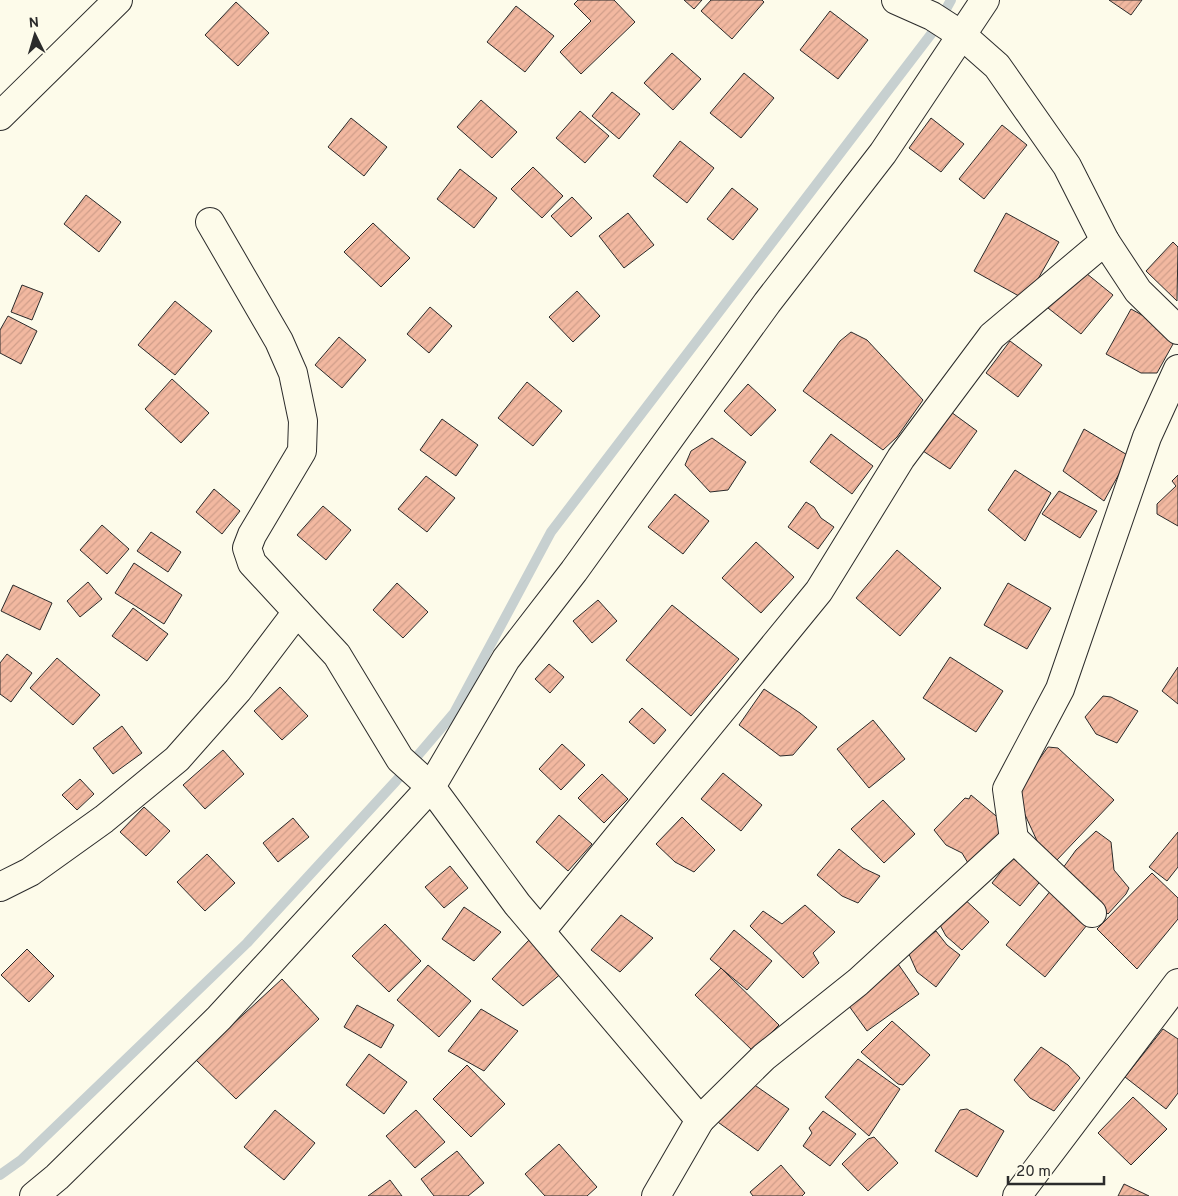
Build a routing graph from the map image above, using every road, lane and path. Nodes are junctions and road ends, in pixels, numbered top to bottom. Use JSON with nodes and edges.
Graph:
{"nodes":[{"id":1,"x":118,"y":0,"type":"edge"},
{"id":2,"x":896,"y":0,"type":"edge"},
{"id":3,"x":985,"y":0,"type":"edge"},
{"id":4,"x":948,"y":26,"type":"junction"},
{"id":5,"x":0,"y":116,"type":"edge"},
{"id":6,"x":210,"y":222,"type":"dead end"},
{"id":7,"x":1105,"y":241,"type":"junction"},
{"id":8,"x":1178,"y":330,"type":"edge"},
{"id":9,"x":1178,"y":369,"type":"edge"},
{"id":10,"x":297,"y":612,"type":"junction"},
{"id":11,"x":417,"y":774,"type":"junction"},
{"id":12,"x":1014,"y":839,"type":"junction"},
{"id":13,"x":0,"y":887,"type":"edge"},
{"id":14,"x":1092,"y":913,"type":"dead end"},
{"id":15,"x":541,"y":931,"type":"junction"},
{"id":16,"x":1178,"y":983,"type":"edge"},
{"id":17,"x":700,"y":1120,"type":"junction"},
{"id":18,"x":34,"y":1196,"type":"edge"},
{"id":19,"x":656,"y":1196,"type":"edge"},
{"id":20,"x":1017,"y":1196,"type":"edge"}],
"edges":[{"from":1,"to":5,"type":"street"},
{"from":2,"to":4,"type":"street"},
{"from":3,"to":4,"type":"street"},
{"from":4,"to":7,"type":"street"},
{"from":4,"to":11,"type":"street"},
{"from":6,"to":10,"type":"street"},
{"from":7,"to":8,"type":"street"},
{"from":7,"to":15,"type":"street"},
{"from":9,"to":12,"type":"street"},
{"from":10,"to":11,"type":"street"},
{"from":10,"to":13,"type":"street"},
{"from":11,"to":15,"type":"street"},
{"from":11,"to":18,"type":"street"},
{"from":12,"to":14,"type":"street"},
{"from":12,"to":17,"type":"street"},
{"from":15,"to":17,"type":"street"},
{"from":16,"to":20,"type":"street"},
{"from":17,"to":19,"type":"street"}]}
